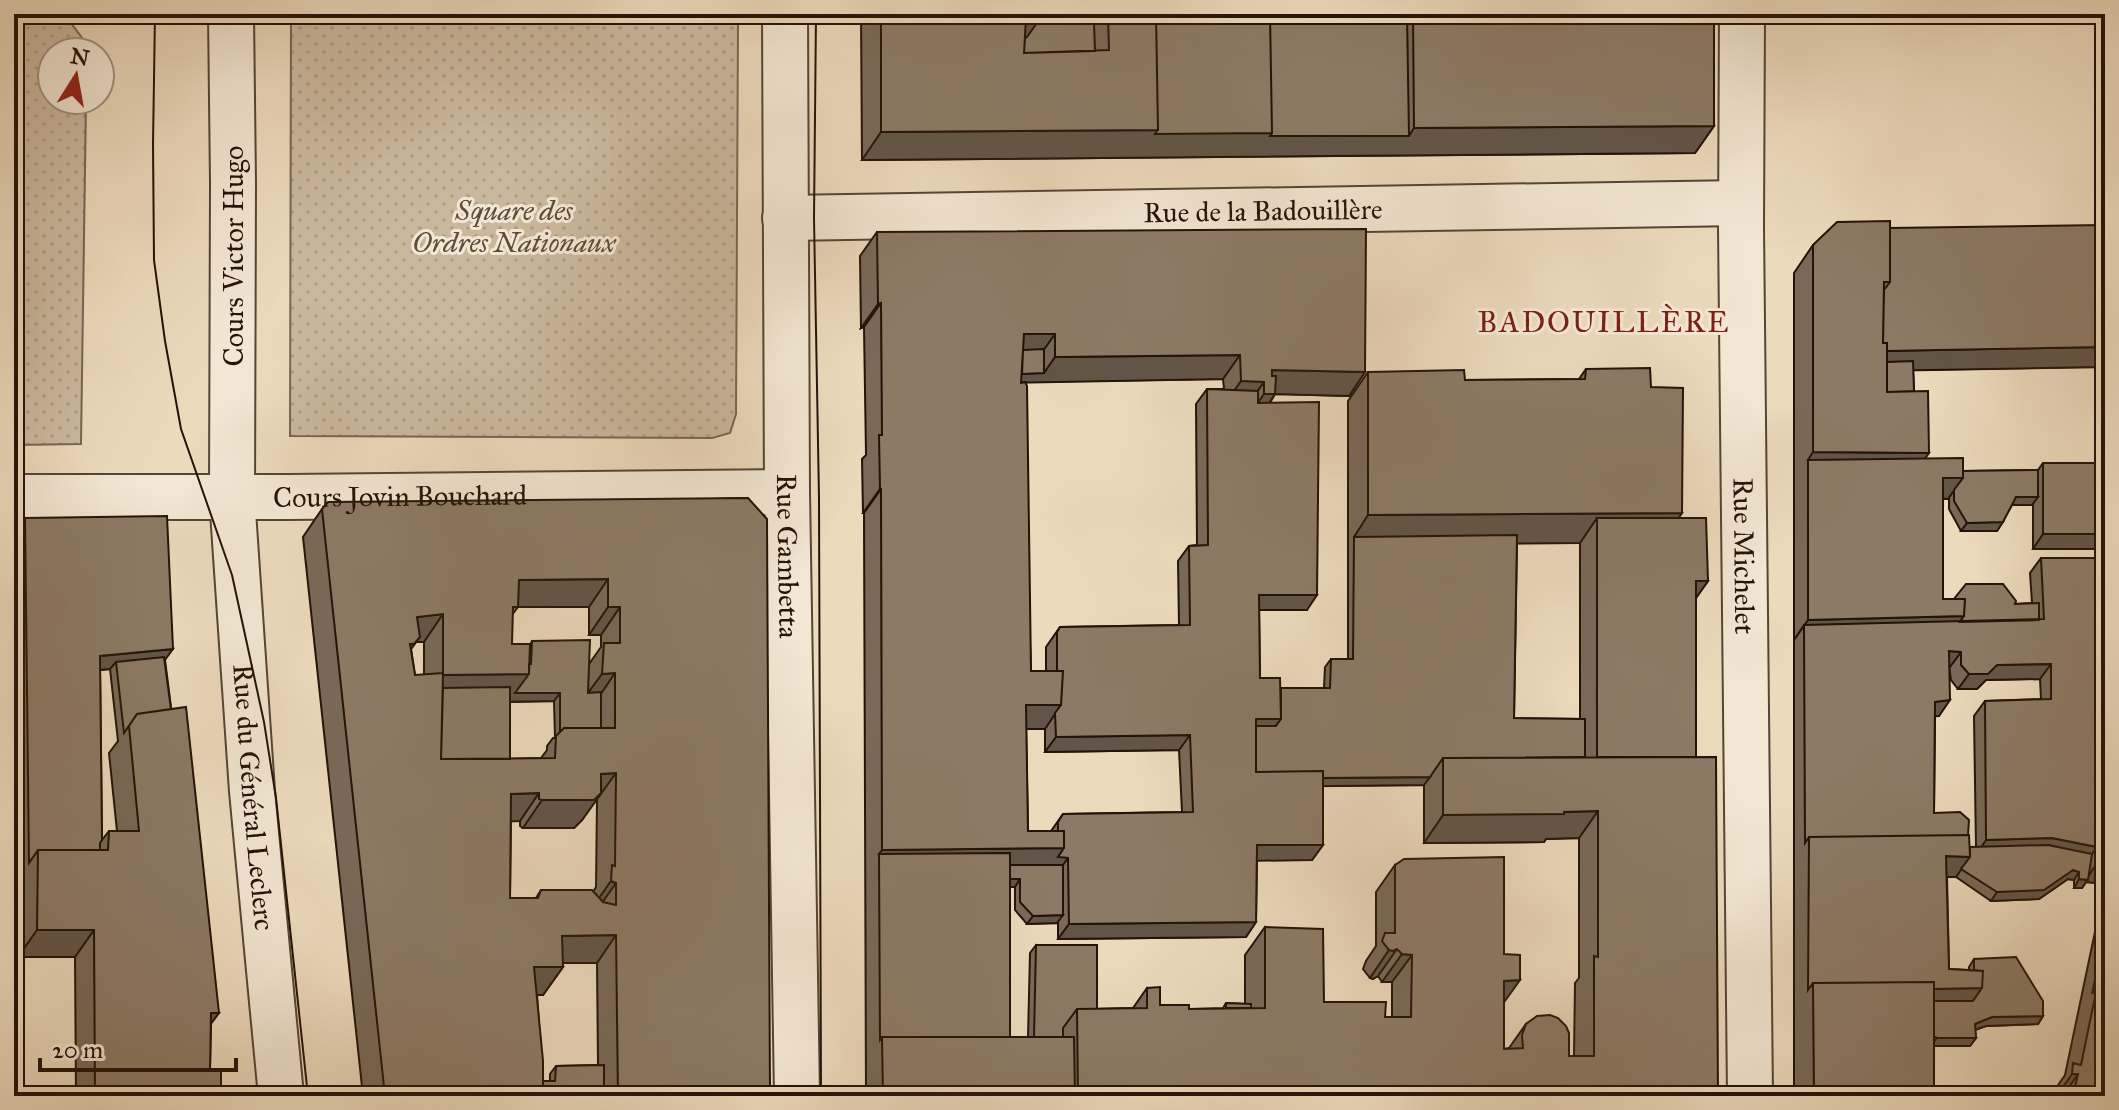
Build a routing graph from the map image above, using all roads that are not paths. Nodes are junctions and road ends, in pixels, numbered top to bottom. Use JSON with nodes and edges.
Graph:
{"nodes":[{"id":1,"x":231,"y":14,"type":"edge"},
{"id":2,"x":785,"y":14,"type":"edge"},
{"id":3,"x":1742,"y":14,"type":"edge"},
{"id":4,"x":1741,"y":203,"type":"junction"},
{"id":5,"x":785,"y":218,"type":"junction"},
{"id":6,"x":787,"y":492,"type":"junction"},
{"id":7,"x":14,"y":497,"type":"edge"},
{"id":8,"x":232,"y":497,"type":"junction"},
{"id":9,"x":281,"y":1096,"type":"edge"},
{"id":10,"x":797,"y":1096,"type":"edge"},
{"id":11,"x":1750,"y":1096,"type":"edge"}],
"edges":[{"from":1,"to":8,"type":"street","name":"Cours Victor Hugo"},
{"from":2,"to":5,"type":"street","name":"Rue Gambetta"},
{"from":3,"to":4,"type":"street","name":"Rue Michelet"},
{"from":4,"to":5,"type":"street","name":"Rue de la Badouillère"},
{"from":4,"to":11,"type":"street","name":"Rue Michelet"},
{"from":5,"to":6,"type":"street","name":"Rue Gambetta"},
{"from":6,"to":8,"type":"street","name":"Cours Jovin Bouchard"},
{"from":6,"to":10,"type":"street","name":"Rue Gambetta"},
{"from":7,"to":8,"type":"street","name":"Cours Jovin Bouchard"},
{"from":8,"to":9,"type":"street","name":"Rue du Général Leclerc"}]}
